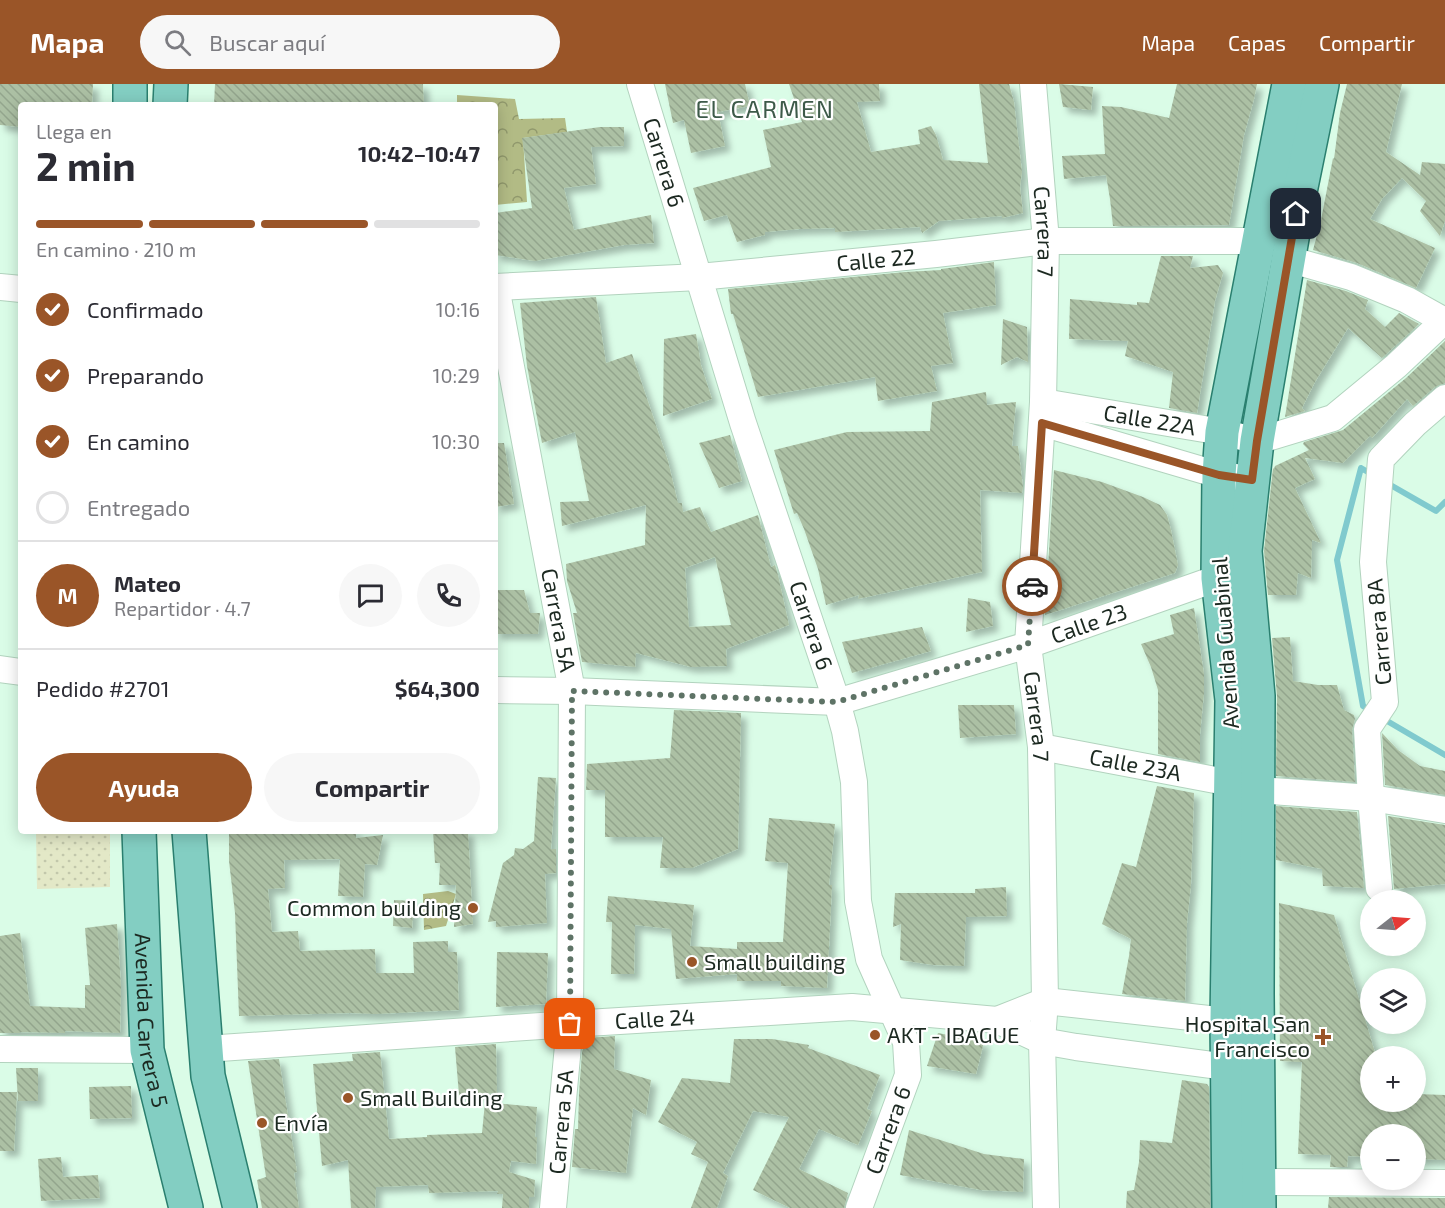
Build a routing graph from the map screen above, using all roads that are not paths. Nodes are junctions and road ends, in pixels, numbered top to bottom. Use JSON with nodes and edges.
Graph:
{"nodes":[{"id":1,"x":130,"y":84,"type":"edge"},
{"id":2,"x":171,"y":84,"type":"edge"},
{"id":3,"x":640,"y":84,"type":"edge"},
{"id":4,"x":1033,"y":84,"type":"edge"},
{"id":5,"x":1289,"y":84,"type":"edge"},
{"id":6,"x":1322,"y":84,"type":"edge"},
{"id":7,"x":130,"y":102,"type":"edge"},
{"id":8,"x":170,"y":102,"type":"edge"},
{"id":9,"x":1046,"y":241,"type":"junction"},
{"id":10,"x":1259,"y":242,"type":"junction"},
{"id":11,"x":1291,"y":260,"type":"junction"},
{"id":12,"x":699,"y":277,"type":"junction"},
{"id":13,"x":0,"y":287,"type":"edge"},
{"id":14,"x":498,"y":287,"type":"edge"},
{"id":15,"x":18,"y":289,"type":"edge"},
{"id":16,"x":498,"y":298,"type":"edge"},
{"id":17,"x":1445,"y":321,"type":"edge"},
{"id":18,"x":1445,"y":398,"type":"edge"},
{"id":19,"x":1043,"y":412,"type":"junction"},
{"id":20,"x":1222,"y":432,"type":"junction"},
{"id":21,"x":1257,"y":441,"type":"junction"},
{"id":22,"x":1219,"y":475,"type":"junction"},
{"id":23,"x":1252,"y":480,"type":"junction"},
{"id":24,"x":1218,"y":578,"type":"junction"},
{"id":25,"x":1028,"y":645,"type":"junction"},
{"id":26,"x":0,"y":669,"type":"edge"},
{"id":27,"x":18,"y":672,"type":"edge"},
{"id":28,"x":498,"y":690,"type":"edge"},
{"id":29,"x":572,"y":691,"type":"junction"},
{"id":30,"x":837,"y":702,"type":"junction"},
{"id":31,"x":1041,"y":747,"type":"junction"},
{"id":32,"x":1244,"y":786,"type":"junction"},
{"id":33,"x":1371,"y":798,"type":"junction"},
{"id":34,"x":1445,"y":810,"type":"edge"},
{"id":35,"x":139,"y":834,"type":"edge"},
{"id":36,"x":189,"y":834,"type":"edge"},
{"id":37,"x":1378,"y":888,"type":"dead end"},
{"id":38,"x":1045,"y":1001,"type":"junction"},
{"id":39,"x":892,"y":1010,"type":"junction"},
{"id":40,"x":996,"y":1020,"type":"junction"},
{"id":41,"x":1227,"y":1021,"type":"junction"},
{"id":42,"x":570,"y":1024,"type":"junction"},
{"id":43,"x":1042,"y":1041,"type":"junction"},
{"id":44,"x":0,"y":1048,"type":"edge"},
{"id":45,"x":206,"y":1049,"type":"junction"},
{"id":46,"x":147,"y":1050,"type":"junction"},
{"id":47,"x":1227,"y":1067,"type":"junction"},
{"id":48,"x":1445,"y":1183,"type":"edge"},
{"id":49,"x":1258,"y":1195,"type":"edge"},
{"id":50,"x":186,"y":1208,"type":"edge"},
{"id":51,"x":240,"y":1208,"type":"edge"},
{"id":52,"x":553,"y":1208,"type":"edge"},
{"id":53,"x":859,"y":1208,"type":"edge"},
{"id":54,"x":1046,"y":1208,"type":"edge"},
{"id":55,"x":1229,"y":1208,"type":"edge"}],
"edges":[{"from":1,"to":7,"type":"main road"},
{"from":2,"to":8,"type":"main road"},
{"from":3,"to":12,"type":"street","name":"Carrera 6"},
{"from":4,"to":9,"type":"street","name":"Carrera 7"},
{"from":5,"to":10,"type":"main road","name":"Avenida Guabinal"},
{"from":6,"to":11,"type":"main road","name":"Avenida Guabinal"},
{"from":9,"to":10,"type":"street","name":"Calle 22"},
{"from":9,"to":12,"type":"street","name":"Calle 22"},
{"from":9,"to":19,"type":"street","name":"Carrera 7"},
{"from":10,"to":20,"type":"main road","name":"Avenida Guabinal"},
{"from":11,"to":17,"type":"street"},
{"from":11,"to":21,"type":"main road","name":"Avenida Guabinal"},
{"from":12,"to":14,"type":"street","name":"Calle 22"},
{"from":12,"to":30,"type":"street","name":"Carrera 6"},
{"from":13,"to":15,"type":"street"},
{"from":16,"to":29,"type":"street","name":"Carrera 5A"},
{"from":17,"to":21,"type":"street"},
{"from":18,"to":33,"type":"street","name":"Carrera 8A"},
{"from":19,"to":20,"type":"street","name":"Calle 22A"},
{"from":19,"to":22,"type":"street","name":"Calle 22A"},
{"from":19,"to":25,"type":"street","name":"Carrera 7"},
{"from":20,"to":21,"type":"street","name":"Calle 22A"},
{"from":20,"to":22,"type":"main road","name":"Avenida Guabinal"},
{"from":21,"to":23,"type":"main road","name":"Avenida Guabinal"},
{"from":22,"to":23,"type":"street","name":"Calle 22A"},
{"from":22,"to":24,"type":"main road","name":"Avenida Guabinal"},
{"from":23,"to":32,"type":"main road","name":"Avenida Guabinal"},
{"from":24,"to":25,"type":"street","name":"Calle 23"},
{"from":24,"to":32,"type":"main road","name":"Avenida Guabinal"},
{"from":25,"to":30,"type":"street","name":"Calle 23"},
{"from":25,"to":31,"type":"street","name":"Carrera 7"},
{"from":26,"to":27,"type":"street"},
{"from":28,"to":29,"type":"street","name":"Calle 23"},
{"from":29,"to":30,"type":"street","name":"Calle 23"},
{"from":29,"to":42,"type":"street","name":"Carrera 5A"},
{"from":30,"to":39,"type":"street","name":"Carrera 6"},
{"from":31,"to":32,"type":"street","name":"Calle 23A"},
{"from":31,"to":38,"type":"street","name":"Carrera 7"},
{"from":32,"to":33,"type":"street","name":"Calle 23A"},
{"from":32,"to":41,"type":"main road","name":"Avenida Guabinal"},
{"from":32,"to":49,"type":"main road","name":"Avenida Guabinal"},
{"from":33,"to":34,"type":"street","name":"Calle 23A"},
{"from":33,"to":37,"type":"street","name":"Carrera 8A"},
{"from":35,"to":46,"type":"main road","name":"Avenida Carrera 5"},
{"from":36,"to":45,"type":"main road"},
{"from":38,"to":40,"type":"street","name":"Calle 24"},
{"from":38,"to":41,"type":"street","name":"Calle 24"},
{"from":38,"to":43,"type":"street","name":"Carrera 7"},
{"from":39,"to":40,"type":"street","name":"Calle 24"},
{"from":39,"to":42,"type":"street","name":"Calle 24"},
{"from":39,"to":53,"type":"street","name":"Carrera 6"},
{"from":40,"to":43,"type":"street","name":"Calle 24"},
{"from":41,"to":47,"type":"main road","name":"Avenida Guabinal"},
{"from":42,"to":45,"type":"street","name":"Calle 24"},
{"from":42,"to":52,"type":"street","name":"Carrera 5A"},
{"from":43,"to":47,"type":"street","name":"Calle 24"},
{"from":43,"to":54,"type":"street","name":"Carrera 7"},
{"from":44,"to":46,"type":"street"},
{"from":45,"to":51,"type":"main road"},
{"from":46,"to":50,"type":"main road","name":"Avenida Carrera 5"},
{"from":47,"to":55,"type":"main road","name":"Avenida Guabinal"},
{"from":48,"to":49,"type":"street"}]}
